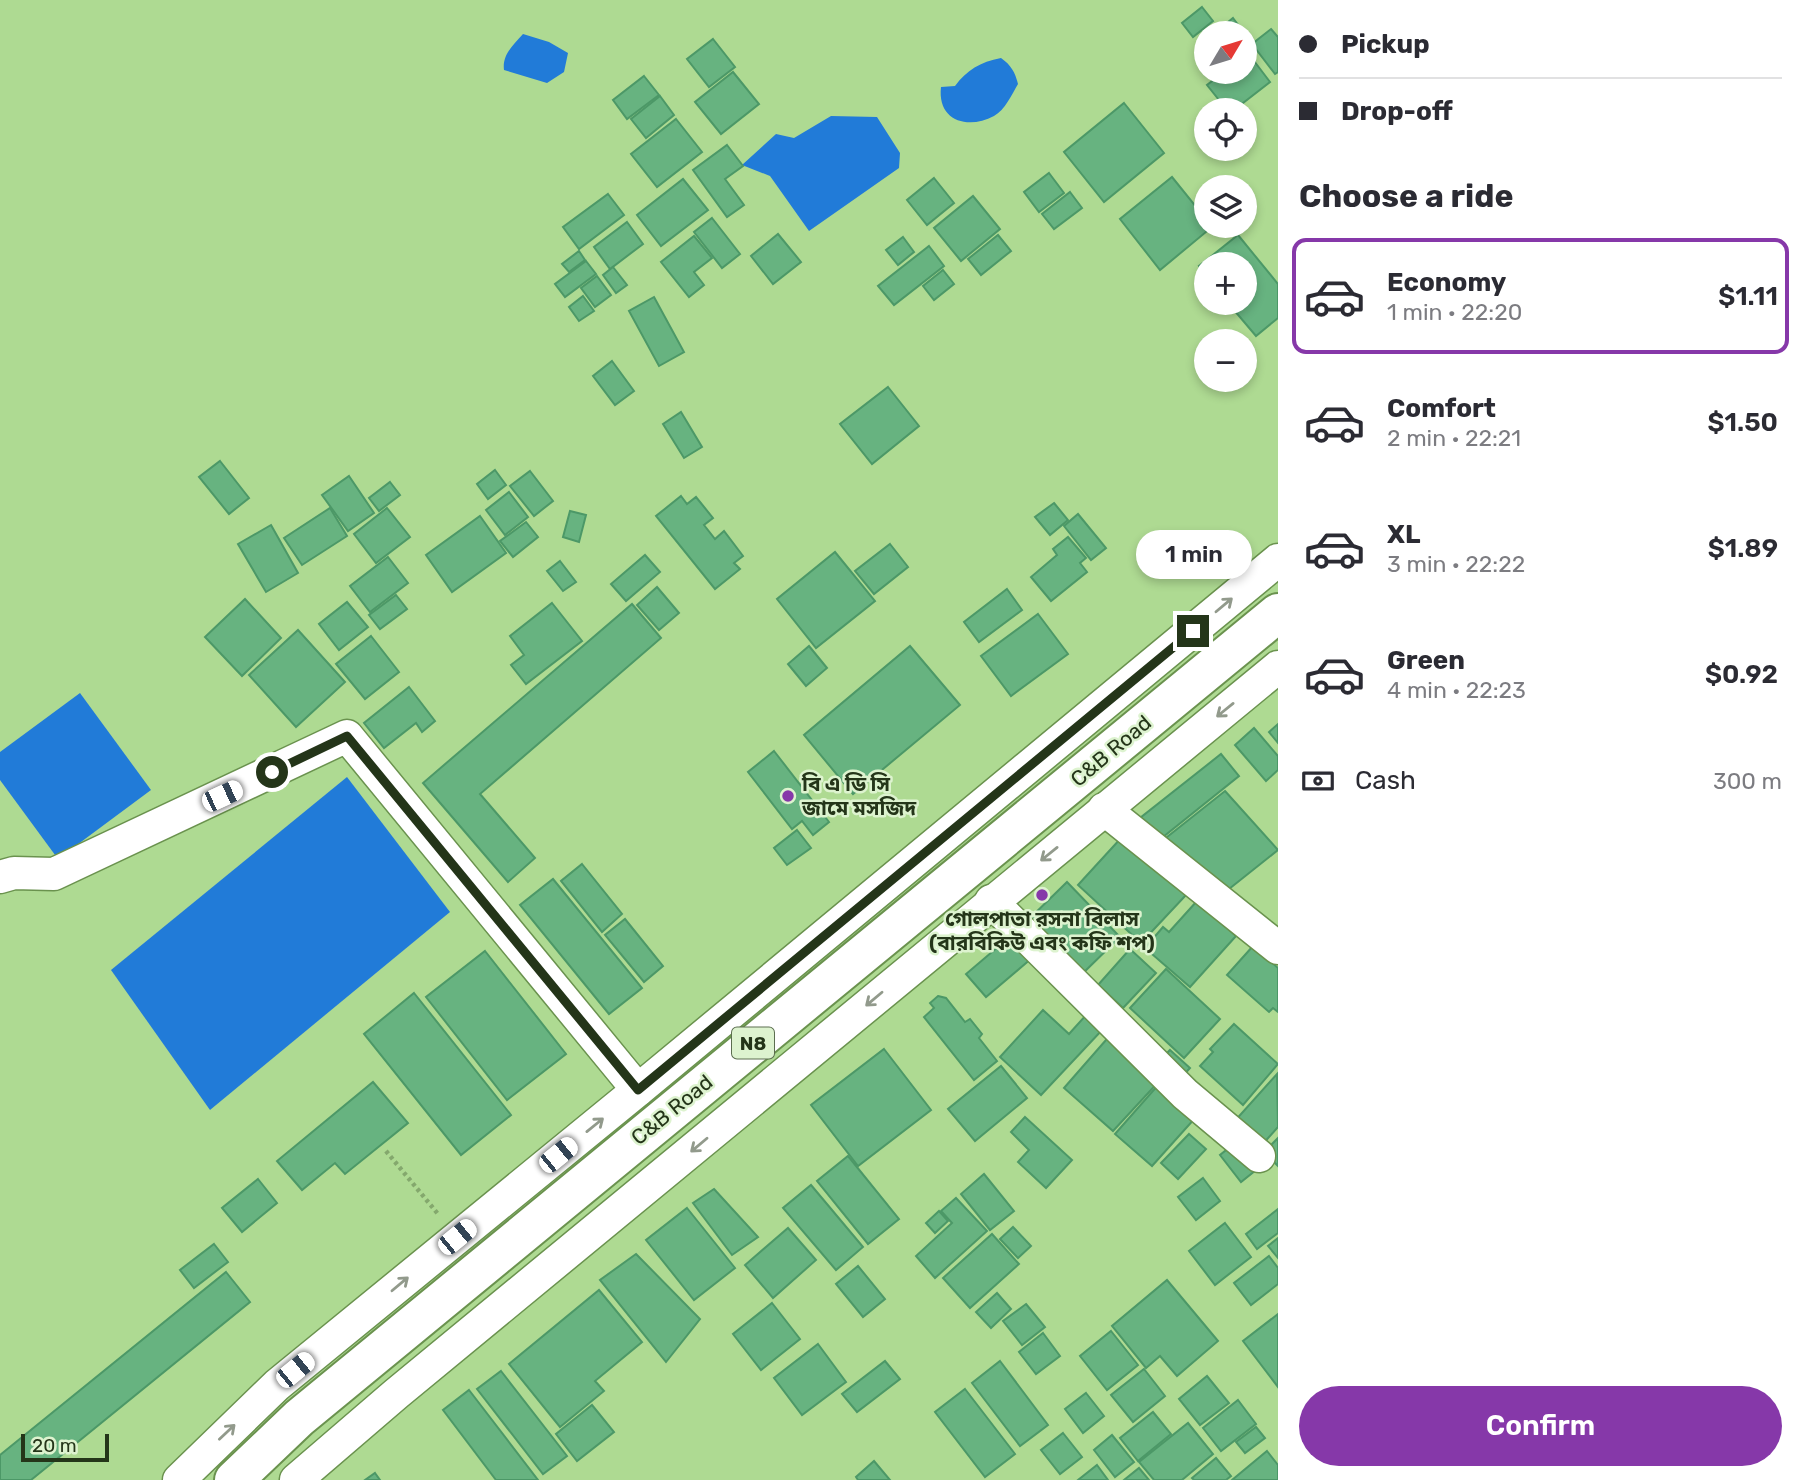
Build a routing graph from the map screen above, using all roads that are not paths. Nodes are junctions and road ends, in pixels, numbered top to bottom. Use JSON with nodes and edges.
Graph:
{"nodes":[{"id":1,"x":1278,"y":560,"type":"edge"},
{"id":2,"x":1278,"y":613,"type":"edge"},
{"id":3,"x":1278,"y":667,"type":"edge"},
{"id":4,"x":1104,"y":809,"type":"junction"},
{"id":5,"x":0,"y":877,"type":"edge"},
{"id":6,"x":991,"y":901,"type":"junction"},
{"id":7,"x":1278,"y":948,"type":"edge"},
{"id":8,"x":638,"y":1090,"type":"junction"},
{"id":9,"x":1259,"y":1156,"type":"dead end"},
{"id":10,"x":179,"y":1480,"type":"edge"},
{"id":11,"x":234,"y":1480,"type":"edge"},
{"id":12,"x":296,"y":1480,"type":"edge"}],
"edges":[{"from":8,"to":1,"type":"street","one_way":true},
{"from":2,"to":11,"type":"highway","name":"C&B Road","number":"N8"},
{"from":3,"to":4,"type":"street","one_way":true},
{"from":4,"to":6,"type":"street","one_way":true},
{"from":4,"to":7,"type":"street"},
{"from":5,"to":8,"type":"street"},
{"from":6,"to":9,"type":"street"},
{"from":6,"to":12,"type":"street","one_way":true},
{"from":10,"to":8,"type":"street","one_way":true}]}
